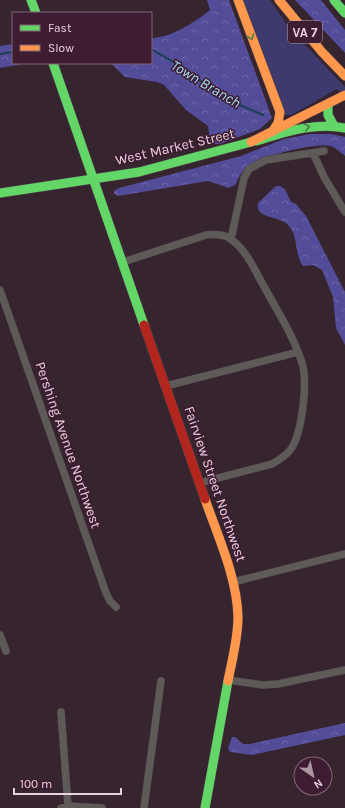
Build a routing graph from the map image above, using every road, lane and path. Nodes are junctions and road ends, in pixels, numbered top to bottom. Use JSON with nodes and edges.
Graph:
{"nodes":[{"id":1,"x":31,"y":0,"type":"edge"},
{"id":2,"x":238,"y":0,"type":"edge"},
{"id":3,"x":279,"y":0,"type":"edge"},
{"id":4,"x":334,"y":0,"type":"edge"},
{"id":5,"x":36,"y":12,"type":"edge"},
{"id":6,"x":345,"y":13,"type":"edge"},
{"id":7,"x":53,"y":64,"type":"edge"},
{"id":8,"x":345,"y":76,"type":"edge"},
{"id":9,"x":343,"y":96,"type":"edge"},
{"id":10,"x":328,"y":105,"type":"junction"},
{"id":11,"x":334,"y":126,"type":"junction"},
{"id":12,"x":345,"y":128,"type":"edge"},
{"id":13,"x":272,"y":132,"type":"junction"},
{"id":14,"x":256,"y":141,"type":"junction"},
{"id":15,"x":324,"y":151,"type":"dead end"},
{"id":16,"x":313,"y":153,"type":"junction"},
{"id":17,"x":94,"y":179,"type":"junction"},
{"id":18,"x":0,"y":193,"type":"edge"},
{"id":19,"x":345,"y":212,"type":"edge"},
{"id":20,"x":231,"y":239,"type":"junction"},
{"id":21,"x":123,"y":262,"type":"junction"},
{"id":22,"x":0,"y":290,"type":"edge"},
{"id":23,"x":298,"y":352,"type":"junction"},
{"id":24,"x":166,"y":386,"type":"junction"},
{"id":25,"x":199,"y":483,"type":"junction"},
{"id":26,"x":345,"y":554,"type":"edge"},
{"id":27,"x":233,"y":582,"type":"junction"},
{"id":28,"x":116,"y":606,"type":"dead end"},
{"id":29,"x":0,"y":635,"type":"edge"},
{"id":30,"x":6,"y":651,"type":"dead end"},
{"id":31,"x":345,"y":670,"type":"edge"},
{"id":32,"x":228,"y":680,"type":"junction"},
{"id":33,"x":161,"y":681,"type":"dead end"},
{"id":34,"x":61,"y":712,"type":"dead end"},
{"id":35,"x":65,"y":807,"type":"edge"},
{"id":36,"x":102,"y":808,"type":"edge"},
{"id":37,"x":144,"y":808,"type":"edge"},
{"id":38,"x":205,"y":808,"type":"edge"}],
"edges":[{"from":1,"to":5,"type":"main road"},
{"from":2,"to":13,"type":"main road","one_way":true},
{"from":3,"to":8,"type":"main road","number":"VA 7"},
{"from":4,"to":6,"type":"main road"},
{"from":7,"to":17,"type":"main road","name":"Fairview Street Northwest"},
{"from":9,"to":10,"type":"main road","name":"West Market Street"},
{"from":10,"to":11,"type":"main road"},
{"from":10,"to":13,"type":"main road","name":"West Market Street"},
{"from":11,"to":12,"type":"main road"},
{"from":14,"to":11,"type":"main road","one_way":true},
{"from":13,"to":14,"type":"main road","name":"West Market Street"},
{"from":14,"to":17,"type":"main road","name":"West Market Street"},
{"from":15,"to":16,"type":"street"},
{"from":16,"to":19,"type":"street"},
{"from":16,"to":20,"type":"street"},
{"from":17,"to":18,"type":"main road","name":"West Market Street"},
{"from":17,"to":21,"type":"main road","name":"Fairview Street Northwest"},
{"from":20,"to":21,"type":"street"},
{"from":20,"to":23,"type":"street"},
{"from":21,"to":24,"type":"main road","name":"Fairview Street Northwest"},
{"from":22,"to":28,"type":"street","name":"Pershing Avenue Northwest"},
{"from":23,"to":24,"type":"street"},
{"from":23,"to":25,"type":"street"},
{"from":24,"to":25,"type":"main road","name":"Fairview Street Northwest"},
{"from":25,"to":27,"type":"main road","name":"Fairview Street Northwest"},
{"from":26,"to":27,"type":"street"},
{"from":27,"to":32,"type":"main road","name":"Fairview Street Northwest"},
{"from":29,"to":30,"type":"street"},
{"from":31,"to":32,"type":"street"},
{"from":32,"to":38,"type":"main road","name":"Fairview Street Northwest"},
{"from":33,"to":37,"type":"street"},
{"from":34,"to":35,"type":"street"},
{"from":35,"to":36,"type":"street"}]}
